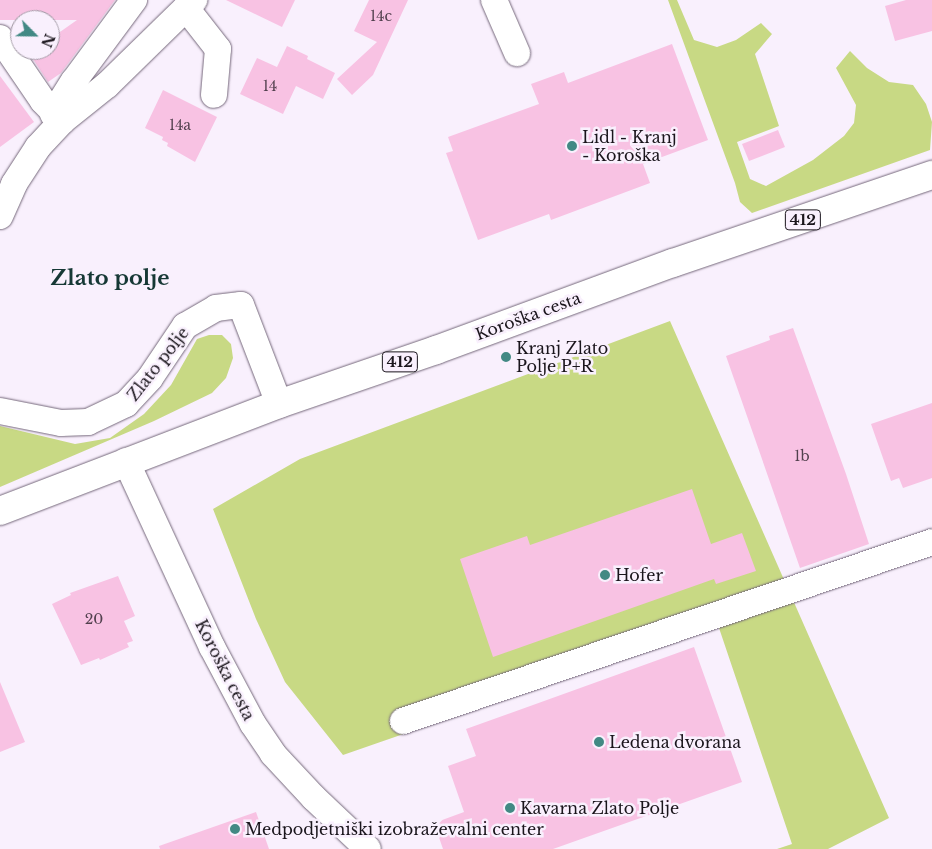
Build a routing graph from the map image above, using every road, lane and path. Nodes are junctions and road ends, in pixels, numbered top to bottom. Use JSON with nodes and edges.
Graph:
{"nodes":[{"id":1,"x":134,"y":0,"type":"edge"},
{"id":2,"x":494,"y":0,"type":"edge"},
{"id":3,"x":190,"y":4,"type":"edge"},
{"id":4,"x":0,"y":38,"type":"edge"},
{"id":5,"x":517,"y":53,"type":"dead end"},
{"id":6,"x":214,"y":95,"type":"dead end"},
{"id":7,"x":58,"y":118,"type":"junction"},
{"id":8,"x":932,"y":175,"type":"edge"},
{"id":9,"x":0,"y":216,"type":"edge"},
{"id":10,"x":279,"y":404,"type":"junction"},
{"id":11,"x":0,"y":411,"type":"edge"},
{"id":12,"x":126,"y":461,"type":"junction"},
{"id":13,"x":0,"y":511,"type":"edge"},
{"id":14,"x":932,"y":542,"type":"edge"},
{"id":15,"x":403,"y":721,"type":"dead end"},
{"id":16,"x":368,"y":849,"type":"edge"}],
"edges":[{"from":1,"to":7,"type":"street"},
{"from":2,"to":5,"type":"street"},
{"from":3,"to":6,"type":"street"},
{"from":3,"to":7,"type":"street"},
{"from":4,"to":7,"type":"street"},
{"from":7,"to":9,"type":"street"},
{"from":8,"to":10,"type":"main road","name":"Koroška cesta","number":"412"},
{"from":10,"to":11,"type":"street","name":"Zlato polje"},
{"from":10,"to":12,"type":"main road","name":"Koroška cesta","number":"412"},
{"from":12,"to":13,"type":"main road","name":"Koroška cesta","number":"412"},
{"from":12,"to":16,"type":"street","name":"Koroška cesta"},
{"from":14,"to":15,"type":"street"}]}
